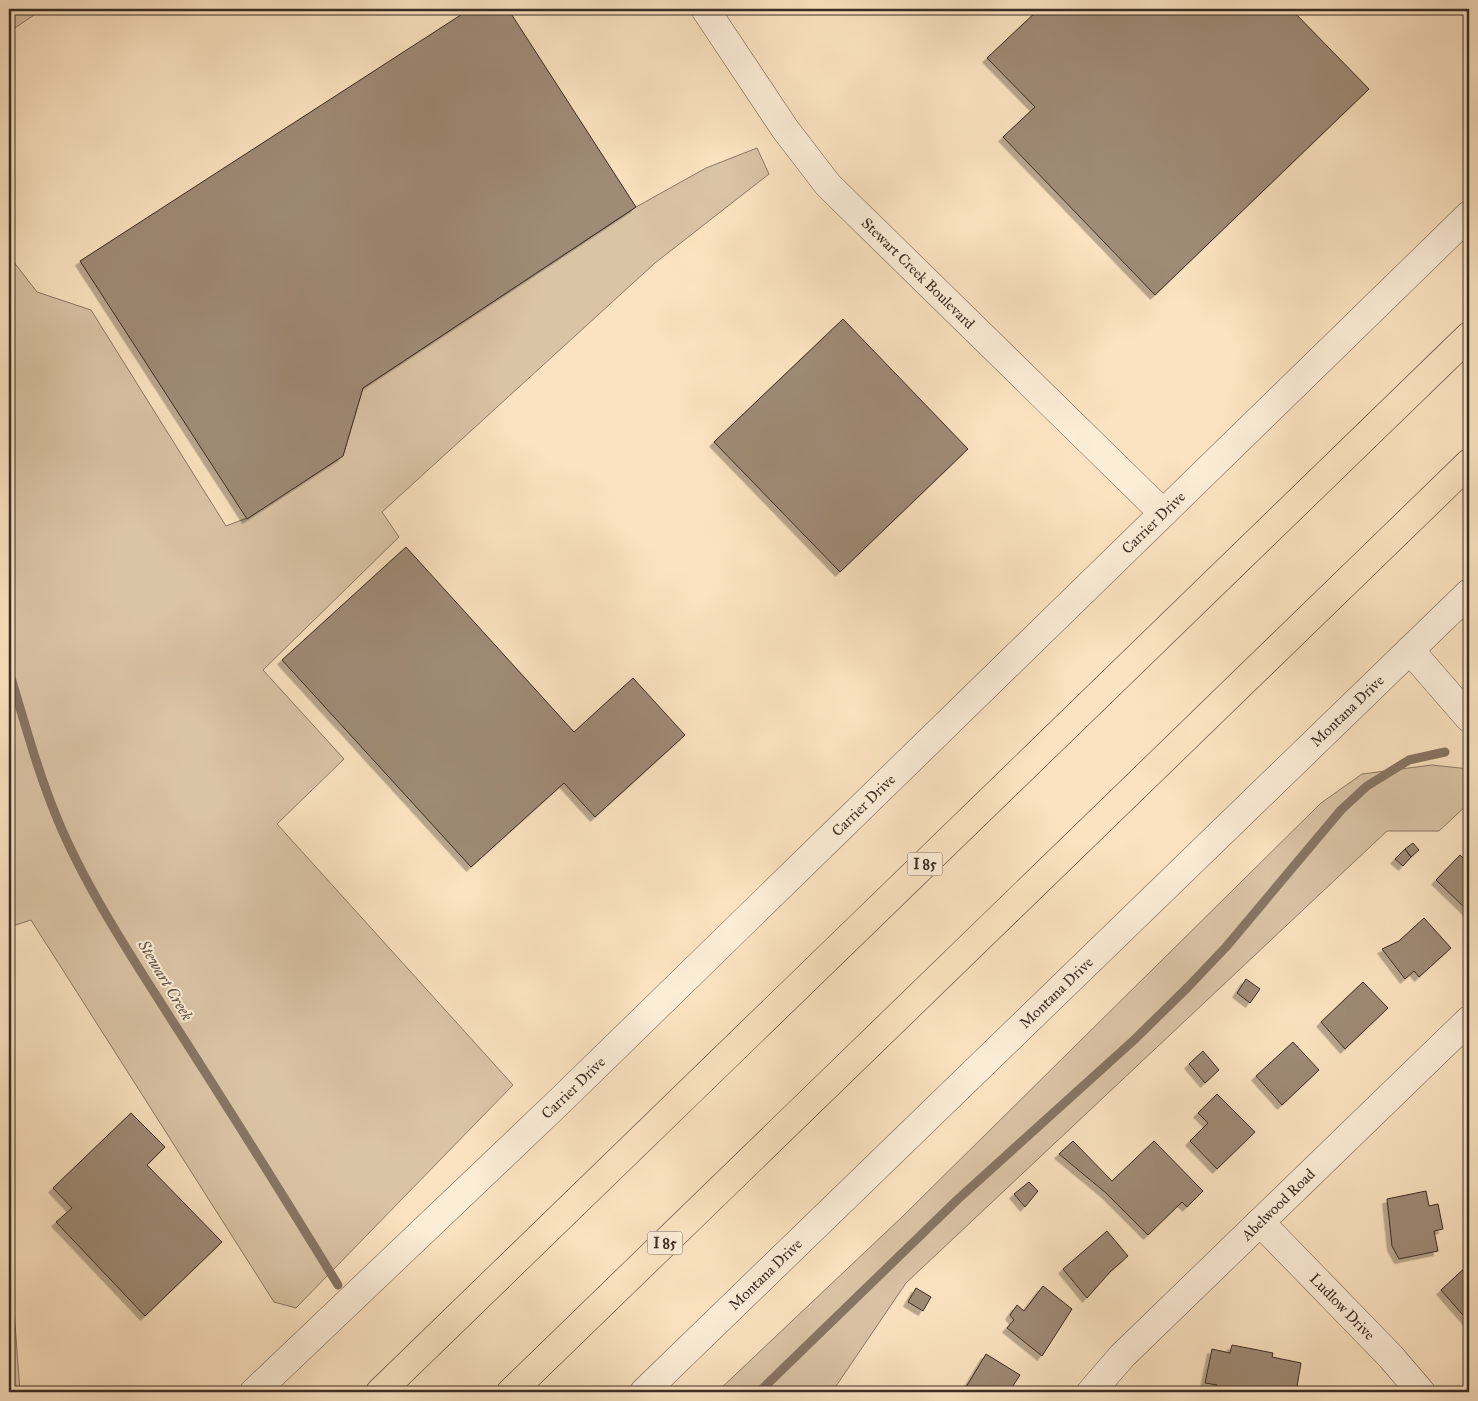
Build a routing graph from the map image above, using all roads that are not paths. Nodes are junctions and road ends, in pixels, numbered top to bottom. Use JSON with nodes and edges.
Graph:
{"nodes":[{"id":1,"x":705,"y":9,"type":"edge"},
{"id":2,"x":1469,"y":215,"type":"edge"},
{"id":3,"x":1469,"y":336,"type":"edge"},
{"id":4,"x":1469,"y":463,"type":"edge"},
{"id":5,"x":1163,"y":513,"type":"junction"},
{"id":6,"x":1469,"y":592,"type":"edge"},
{"id":7,"x":1410,"y":650,"type":"junction"},
{"id":8,"x":1469,"y":718,"type":"edge"},
{"id":9,"x":1469,"y":1020,"type":"edge"},
{"id":10,"x":1260,"y":1222,"type":"junction"},
{"id":11,"x":254,"y":1392,"type":"edge"},
{"id":12,"x":380,"y":1392,"type":"edge"},
{"id":13,"x":511,"y":1392,"type":"edge"},
{"id":14,"x":644,"y":1392,"type":"edge"},
{"id":15,"x":1091,"y":1392,"type":"edge"},
{"id":16,"x":1421,"y":1392,"type":"edge"}],
"edges":[{"from":1,"to":5,"type":"street","name":"Stewart Creek Boulevard"},
{"from":2,"to":5,"type":"street","name":"Carrier Drive"},
{"from":3,"to":12,"type":"highway","number":"I 85"},
{"from":4,"to":13,"type":"highway","number":"I 85"},
{"from":5,"to":11,"type":"street","name":"Carrier Drive"},
{"from":6,"to":7,"type":"street","name":"Montana Drive"},
{"from":7,"to":8,"type":"street"},
{"from":7,"to":14,"type":"street","name":"Montana Drive"},
{"from":9,"to":10,"type":"street","name":"Abelwood Road"},
{"from":10,"to":15,"type":"street","name":"Abelwood Road"},
{"from":10,"to":16,"type":"street","name":"Ludlow Drive"}]}
